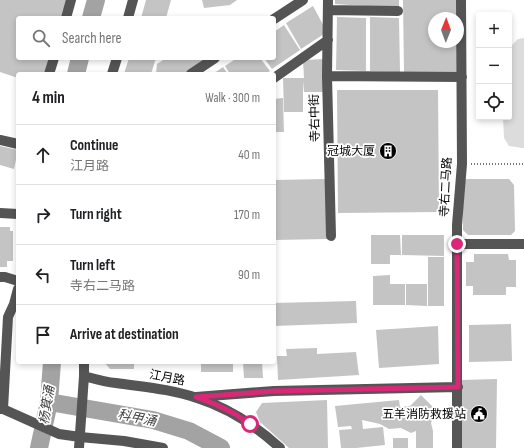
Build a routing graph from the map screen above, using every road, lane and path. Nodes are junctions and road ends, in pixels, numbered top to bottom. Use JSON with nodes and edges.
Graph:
{"nodes":[{"id":1,"x":71,"y":0,"type":"edge"},
{"id":2,"x":133,"y":0,"type":"edge"},
{"id":3,"x":303,"y":0,"type":"edge"},
{"id":4,"x":461,"y":0,"type":"edge"},
{"id":5,"x":328,"y":5,"type":"edge"},
{"id":6,"x":398,"y":11,"type":"dead end"},
{"id":7,"x":67,"y":16,"type":"edge"},
{"id":8,"x":129,"y":16,"type":"edge"},
{"id":9,"x":276,"y":18,"type":"edge"},
{"id":10,"x":328,"y":40,"type":"junction"},
{"id":11,"x":53,"y":60,"type":"edge"},
{"id":12,"x":116,"y":60,"type":"edge"},
{"id":13,"x":212,"y":60,"type":"edge"},
{"id":14,"x":50,"y":72,"type":"edge"},
{"id":15,"x":112,"y":72,"type":"edge"},
{"id":16,"x":194,"y":72,"type":"edge"},
{"id":17,"x":327,"y":76,"type":"junction"},
{"id":18,"x":276,"y":77,"type":"edge"},
{"id":19,"x":462,"y":77,"type":"junction"},
{"id":20,"x":0,"y":140,"type":"edge"},
{"id":21,"x":16,"y":144,"type":"edge"},
{"id":22,"x":462,"y":164,"type":"junction"},
{"id":23,"x":524,"y":164,"type":"edge"},
{"id":24,"x":0,"y":213,"type":"edge"},
{"id":25,"x":16,"y":214,"type":"edge"},
{"id":26,"x":331,"y":236,"type":"dead end"},
{"id":27,"x":457,"y":244,"type":"junction"},
{"id":28,"x":524,"y":244,"type":"edge"},
{"id":29,"x":0,"y":277,"type":"edge"},
{"id":30,"x":16,"y":280,"type":"edge"},
{"id":31,"x":16,"y":296,"type":"edge"},
{"id":32,"x":4,"y":317,"type":"edge"},
{"id":33,"x":84,"y":364,"type":"edge"},
{"id":34,"x":83,"y":380,"type":"junction"},
{"id":35,"x":458,"y":387,"type":"junction"},
{"id":36,"x":196,"y":397,"type":"junction"},
{"id":37,"x":2,"y":409,"type":"edge"},
{"id":38,"x":80,"y":437,"type":"junction"},
{"id":39,"x":79,"y":448,"type":"edge"},
{"id":40,"x":163,"y":448,"type":"edge"},
{"id":41,"x":280,"y":448,"type":"edge"},
{"id":42,"x":457,"y":448,"type":"edge"}],
"edges":[{"from":1,"to":7,"type":"street"},
{"from":2,"to":8,"type":"street"},
{"from":3,"to":9,"type":"street"},
{"from":4,"to":19,"type":"street","name":"寺右二马路"},
{"from":5,"to":6,"type":"street"},
{"from":5,"to":10,"type":"street","name":"寺右中街"},
{"from":10,"to":17,"type":"street","name":"寺右中街"},
{"from":10,"to":18,"type":"street"},
{"from":11,"to":14,"type":"street"},
{"from":12,"to":15,"type":"street"},
{"from":13,"to":16,"type":"street"},
{"from":17,"to":19,"type":"street"},
{"from":17,"to":26,"type":"street","name":"寺右中街"},
{"from":19,"to":22,"type":"street","name":"寺右二马路"},
{"from":20,"to":21,"type":"street"},
{"from":22,"to":23,"type":"path"},
{"from":22,"to":27,"type":"street","name":"寺右二马路"},
{"from":24,"to":25,"type":"street"},
{"from":27,"to":28,"type":"street"},
{"from":27,"to":35,"type":"street","name":"寺右二马路"},
{"from":29,"to":30,"type":"street"},
{"from":31,"to":32,"type":"street"},
{"from":32,"to":37,"type":"street"},
{"from":33,"to":34,"type":"street"},
{"from":34,"to":36,"type":"street","name":"江月路"},
{"from":34,"to":38,"type":"street"},
{"from":35,"to":36,"type":"street"},
{"from":35,"to":42,"type":"street","name":"寺右二马路"},
{"from":36,"to":41,"type":"street","name":"江月路"},
{"from":37,"to":38,"type":"street"},
{"from":38,"to":39,"type":"street"},
{"from":38,"to":40,"type":"street"}]}
